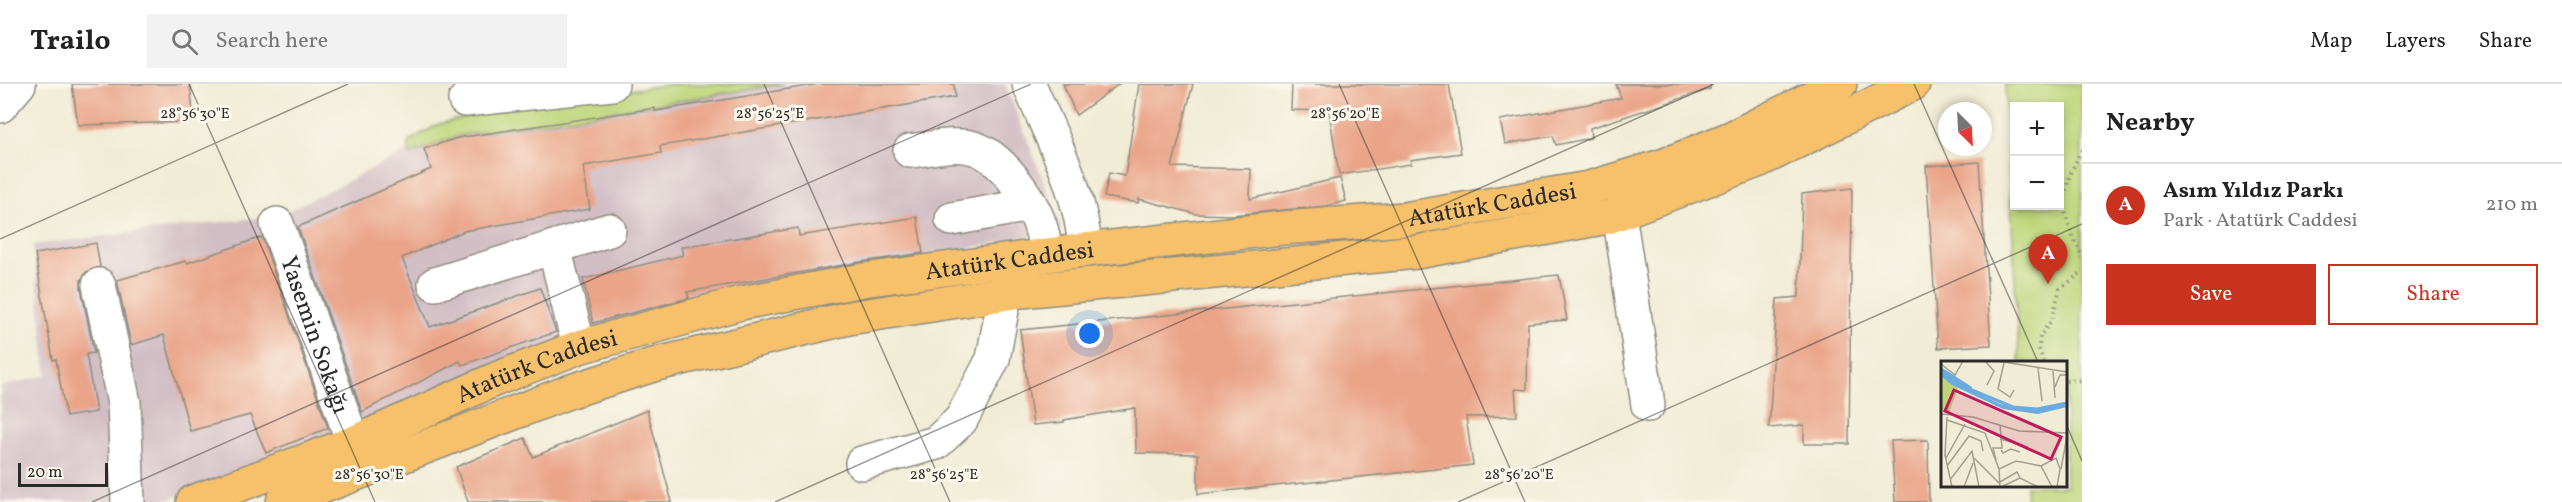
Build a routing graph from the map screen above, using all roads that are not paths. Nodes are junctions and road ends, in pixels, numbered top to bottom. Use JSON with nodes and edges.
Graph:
{"nodes":[{"id":1,"x":19,"y":84,"type":"edge"},
{"id":2,"x":612,"y":84,"type":"edge"},
{"id":3,"x":1029,"y":84,"type":"edge"},
{"id":4,"x":1840,"y":84,"type":"edge"},
{"id":5,"x":1913,"y":84,"type":"edge"},
{"id":6,"x":465,"y":100,"type":"dead end"},
{"id":7,"x":0,"y":106,"type":"edge"},
{"id":8,"x":910,"y":151,"type":"dead end"},
{"id":9,"x":1030,"y":205,"type":"junction"},
{"id":10,"x":1619,"y":213,"type":"junction"},
{"id":11,"x":952,"y":219,"type":"dead end"},
{"id":12,"x":277,"y":225,"type":"dead end"},
{"id":13,"x":609,"y":230,"type":"dead end"},
{"id":14,"x":554,"y":247,"type":"junction"},
{"id":15,"x":1085,"y":250,"type":"junction"},
{"id":16,"x":1045,"y":255,"type":"junction"},
{"id":17,"x":435,"y":284,"type":"dead end"},
{"id":18,"x":99,"y":285,"type":"dead end"},
{"id":19,"x":1085,"y":285,"type":"junction"},
{"id":20,"x":1005,"y":294,"type":"junction"},
{"id":21,"x":579,"y":347,"type":"junction"},
{"id":22,"x":1648,"y":405,"type":"dead end"},
{"id":23,"x":353,"y":443,"type":"junction"},
{"id":24,"x":862,"y":463,"type":"dead end"},
{"id":25,"x":128,"y":502,"type":"edge"},
{"id":26,"x":193,"y":502,"type":"edge"},
{"id":27,"x":283,"y":502,"type":"edge"}],
"edges":[{"from":1,"to":7,"type":"street"},
{"from":2,"to":6,"type":"street"},
{"from":3,"to":15,"type":"street"},
{"from":4,"to":15,"type":"main road","name":"Atatürk Caddesi"},
{"from":5,"to":10,"type":"main road","name":"Atatürk Caddesi"},
{"from":8,"to":9,"type":"street"},
{"from":9,"to":11,"type":"street"},
{"from":9,"to":16,"type":"street"},
{"from":10,"to":19,"type":"main road","name":"Atatürk Caddesi"},
{"from":10,"to":22,"type":"street"},
{"from":12,"to":23,"type":"street","name":"Yasemin Sokağı"},
{"from":13,"to":14,"type":"street"},
{"from":14,"to":17,"type":"street"},
{"from":14,"to":21,"type":"street"},
{"from":15,"to":16,"type":"main road","name":"Atatürk Caddesi"},
{"from":15,"to":19,"type":"main road"},
{"from":16,"to":21,"type":"main road","name":"Atatürk Caddesi"},
{"from":18,"to":25,"type":"street"},
{"from":19,"to":20,"type":"main road","name":"Atatürk Caddesi"},
{"from":20,"to":24,"type":"street"},
{"from":20,"to":27,"type":"main road","name":"Atatürk Caddesi"},
{"from":21,"to":23,"type":"main road","name":"Atatürk Caddesi"},
{"from":23,"to":26,"type":"main road","name":"Atatürk Caddesi"}]}
